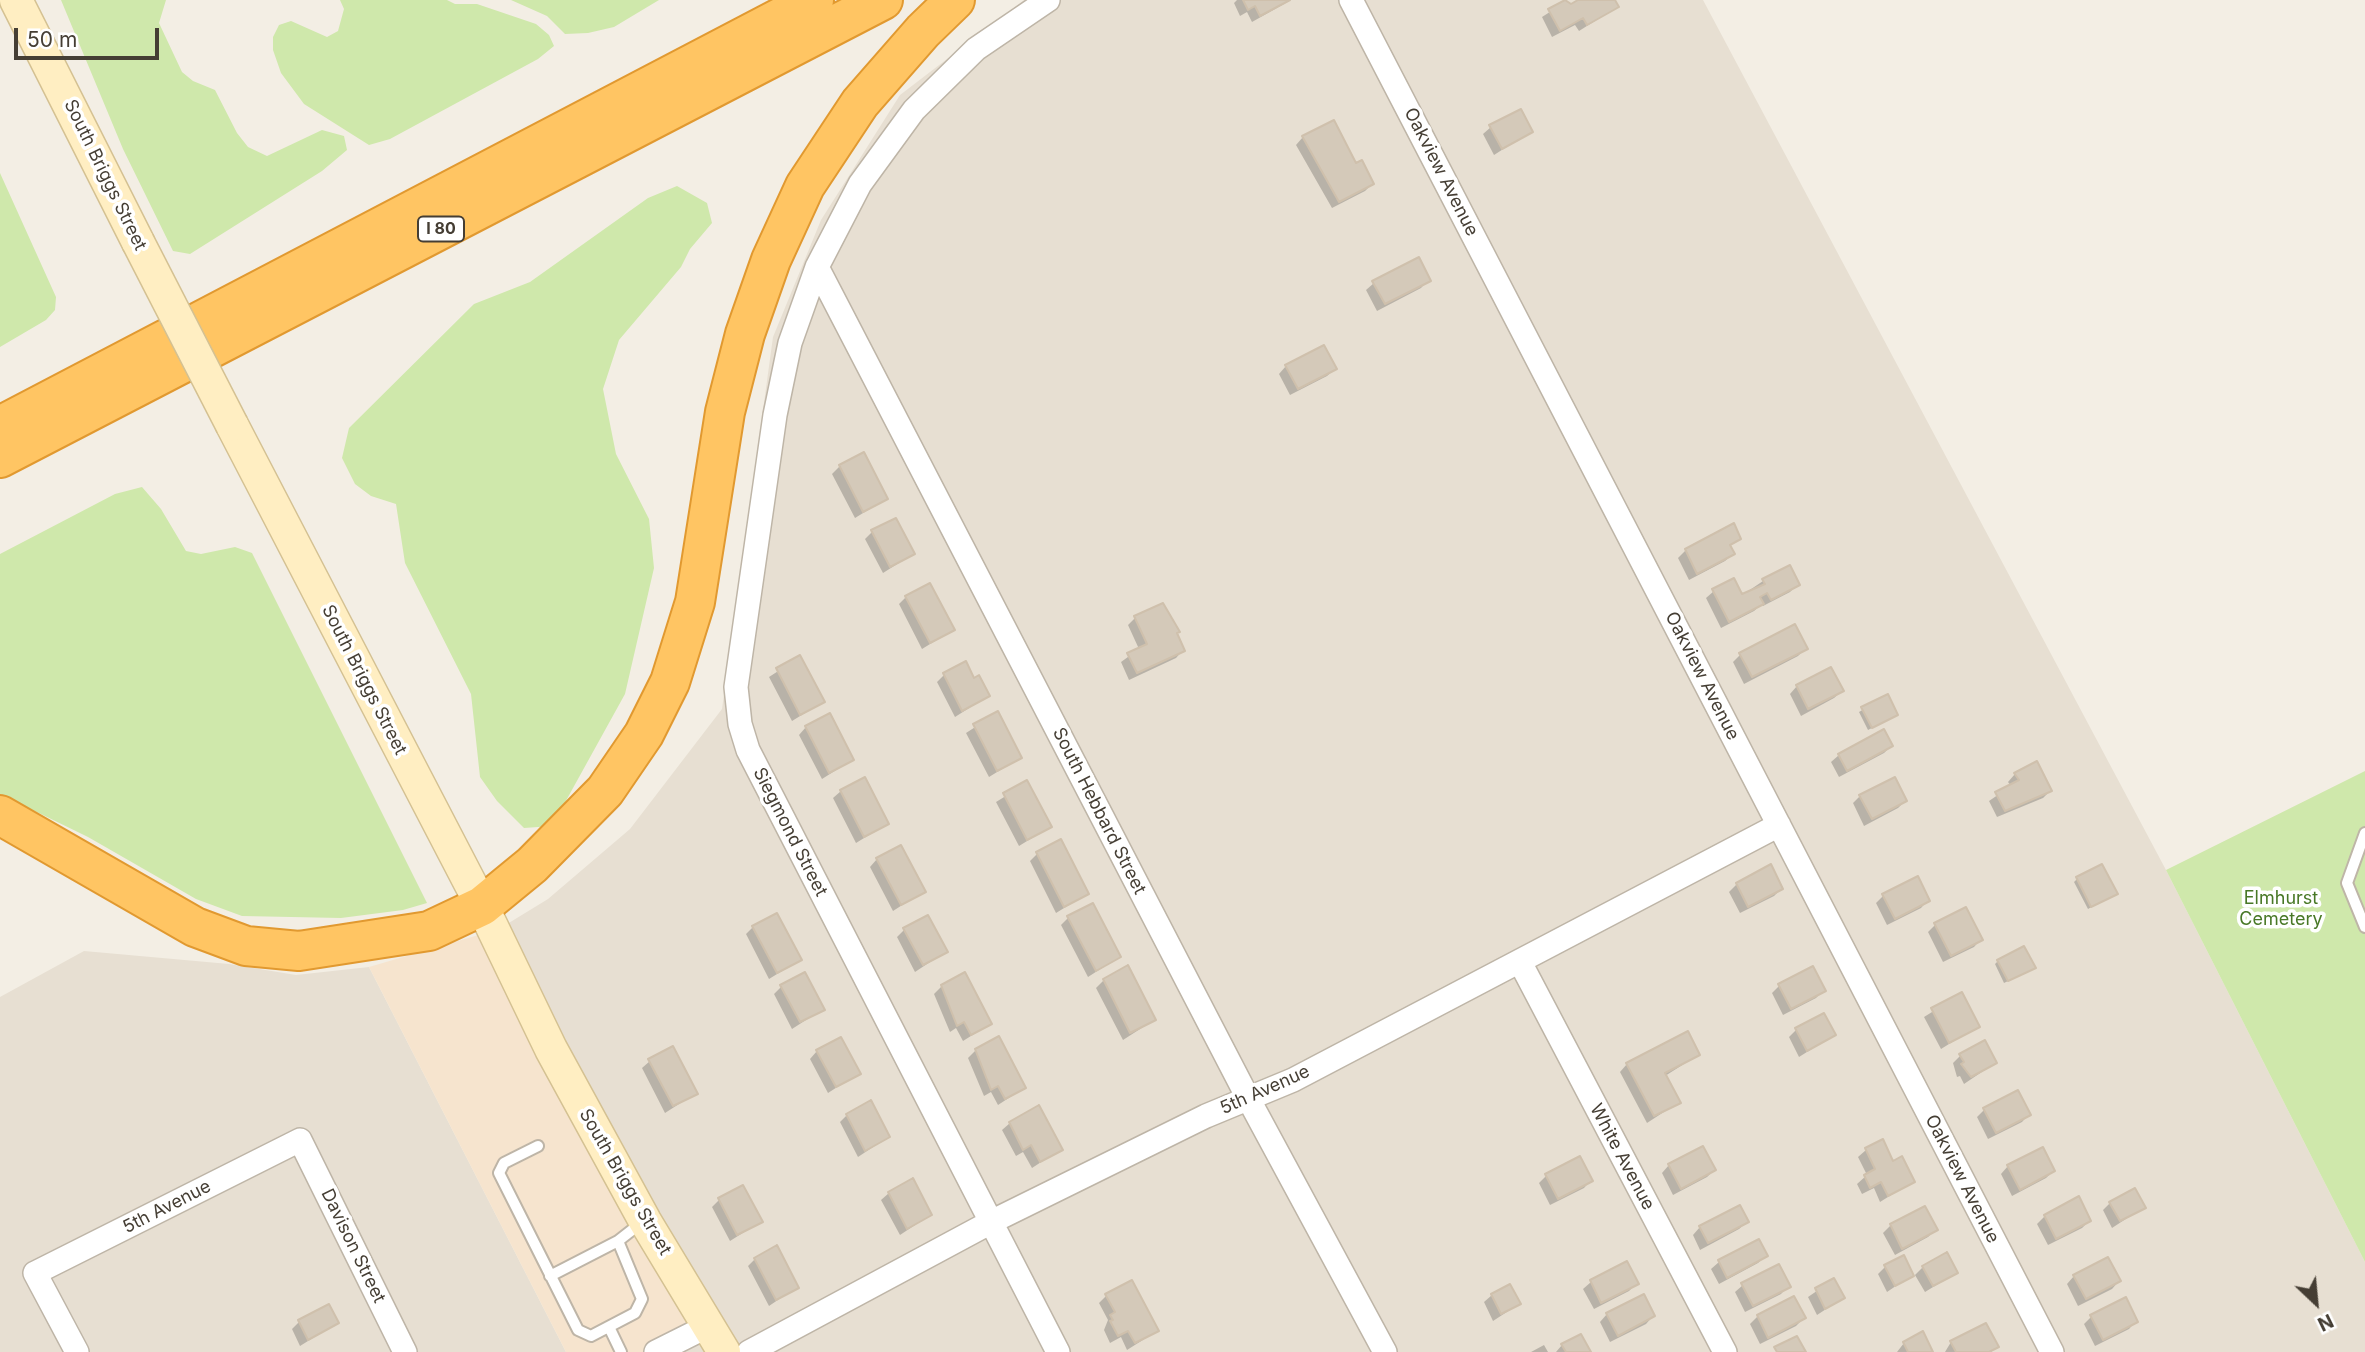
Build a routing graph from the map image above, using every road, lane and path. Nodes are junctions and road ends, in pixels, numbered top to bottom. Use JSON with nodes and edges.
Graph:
{"nodes":[{"id":1,"x":16,"y":0,"type":"edge"},
{"id":2,"x":814,"y":0,"type":"edge"},
{"id":3,"x":883,"y":0,"type":"edge"},
{"id":4,"x":955,"y":0,"type":"edge"},
{"id":5,"x":1048,"y":0,"type":"edge"},
{"id":6,"x":1352,"y":0,"type":"edge"},
{"id":7,"x":817,"y":267,"type":"junction"},
{"id":8,"x":0,"y":425,"type":"edge"},
{"id":9,"x":0,"y":457,"type":"edge"},
{"id":10,"x":0,"y":815,"type":"edge"},
{"id":11,"x":1779,"y":825,"type":"junction"},
{"id":12,"x":2365,"y":833,"type":"edge"},
{"id":13,"x":482,"y":906,"type":"junction"},
{"id":14,"x":2365,"y":927,"type":"edge"},
{"id":15,"x":1520,"y":961,"type":"junction"},
{"id":16,"x":1249,"y":1100,"type":"junction"},
{"id":17,"x":300,"y":1140,"type":"joint"},
{"id":18,"x":538,"y":1146,"type":"dead end"},
{"id":19,"x":645,"y":1221,"type":"junction"},
{"id":20,"x":991,"y":1222,"type":"junction"},
{"id":21,"x":618,"y":1241,"type":"junction"},
{"id":22,"x":550,"y":1276,"type":"junction"},
{"id":23,"x":609,"y":1327,"type":"junction"},
{"id":24,"x":717,"y":1339,"type":"edge"},
{"id":25,"x":77,"y":1352,"type":"edge"},
{"id":26,"x":405,"y":1352,"type":"edge"},
{"id":27,"x":621,"y":1352,"type":"edge"},
{"id":28,"x":656,"y":1352,"type":"edge"},
{"id":29,"x":749,"y":1352,"type":"edge"},
{"id":30,"x":1058,"y":1352,"type":"edge"},
{"id":31,"x":1385,"y":1352,"type":"edge"},
{"id":32,"x":1725,"y":1352,"type":"edge"},
{"id":33,"x":2052,"y":1352,"type":"edge"}],
"edges":[{"from":1,"to":13,"type":"street","name":"South Briggs Street","bridge":true},
{"from":2,"to":8,"type":"highway","number":"I 80"},
{"from":3,"to":9,"type":"highway","number":"I 80"},
{"from":4,"to":13,"type":"highway"},
{"from":5,"to":7,"type":"street","name":"Siegmond Street"},
{"from":6,"to":11,"type":"street","name":"Oakview Avenue"},
{"from":7,"to":16,"type":"street","name":"South Hebbard Street"},
{"from":7,"to":20,"type":"street","name":"Siegmond Street"},
{"from":10,"to":13,"type":"highway"},
{"from":11,"to":15,"type":"street","name":"5th Avenue"},
{"from":11,"to":33,"type":"street","name":"Oakview Avenue"},
{"from":12,"to":14,"type":"lane"},
{"from":13,"to":19,"type":"street","name":"South Briggs Street"},
{"from":15,"to":16,"type":"street","name":"5th Avenue"},
{"from":15,"to":32,"type":"street","name":"White Avenue"},
{"from":16,"to":20,"type":"street","name":"5th Avenue"},
{"from":16,"to":31,"type":"street","name":"South Hebbard Street"},
{"from":17,"to":25,"type":"street","name":"5th Avenue"},
{"from":17,"to":26,"type":"street","name":"Davison Street"},
{"from":18,"to":22,"type":"lane"},
{"from":19,"to":21,"type":"lane"},
{"from":19,"to":24,"type":"street","name":"South Briggs Street"},
{"from":20,"to":29,"type":"street","name":"5th Avenue"},
{"from":20,"to":30,"type":"street","name":"Siegmond Street"},
{"from":21,"to":22,"type":"lane"},
{"from":21,"to":23,"type":"lane"},
{"from":22,"to":23,"type":"lane"},
{"from":23,"to":27,"type":"lane"},
{"from":24,"to":28,"type":"street"}]}
